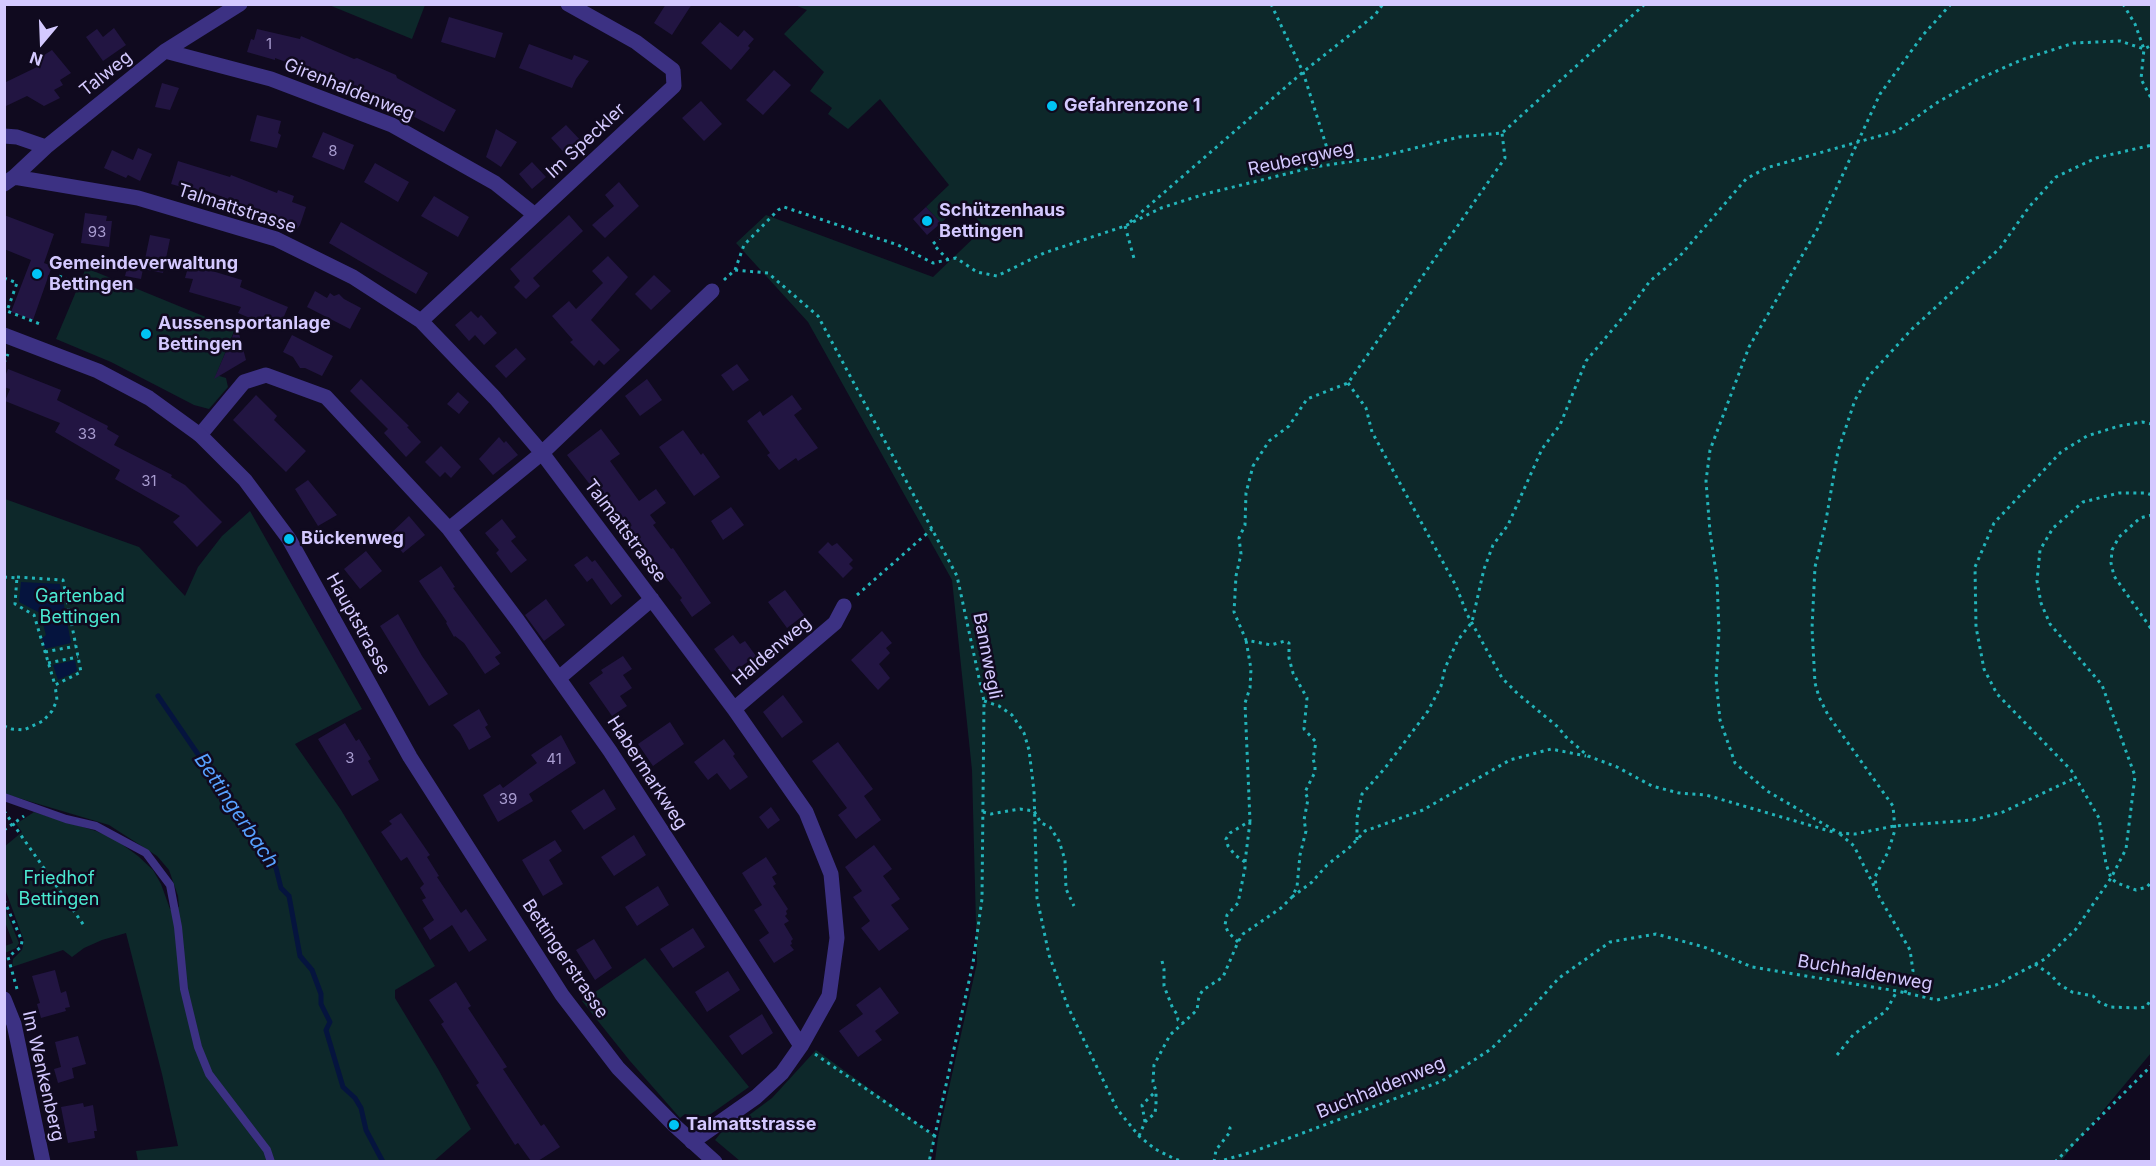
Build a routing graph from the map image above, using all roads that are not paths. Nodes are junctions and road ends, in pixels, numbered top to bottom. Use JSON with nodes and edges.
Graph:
{"nodes":[{"id":1,"x":240,"y":4,"type":"edge"},
{"id":2,"x":568,"y":4,"type":"edge"},
{"id":3,"x":165,"y":51,"type":"junction"},
{"id":4,"x":4,"y":136,"type":"edge"},
{"id":5,"x":46,"y":147,"type":"junction"},
{"id":6,"x":9,"y":181,"type":"edge"},
{"id":7,"x":535,"y":214,"type":"junction"},
{"id":8,"x":712,"y":291,"type":"road end"},
{"id":9,"x":421,"y":321,"type":"junction"},
{"id":10,"x":4,"y":335,"type":"edge"},
{"id":11,"x":200,"y":435,"type":"junction"},
{"id":12,"x":542,"y":453,"type":"junction"},
{"id":13,"x":449,"y":530,"type":"junction"},
{"id":14,"x":652,"y":599,"type":"junction"},
{"id":15,"x":844,"y":606,"type":"road end"},
{"id":16,"x":559,"y":678,"type":"junction"},
{"id":17,"x":734,"y":709,"type":"junction"},
{"id":18,"x":410,"y":757,"type":"joint"},
{"id":19,"x":4,"y":797,"type":"edge"},
{"id":20,"x":4,"y":999,"type":"edge"},
{"id":21,"x":801,"y":1046,"type":"junction"},
{"id":22,"x":692,"y":1142,"type":"junction"},
{"id":23,"x":43,"y":1161,"type":"edge"},
{"id":24,"x":271,"y":1161,"type":"edge"},
{"id":25,"x":715,"y":1161,"type":"edge"}],
"edges":[{"from":1,"to":3,"type":"street","name":"Talweg"},
{"from":2,"to":7,"type":"street","name":"Im Speckler"},
{"from":3,"to":5,"type":"street","name":"Talweg"},
{"from":3,"to":7,"type":"street","name":"Girenhaldenweg"},
{"from":4,"to":5,"type":"street"},
{"from":5,"to":6,"type":"street","name":"Talweg"},
{"from":6,"to":9,"type":"street","name":"Talmattstrasse"},
{"from":7,"to":9,"type":"street","name":"Im Speckler"},
{"from":8,"to":12,"type":"street"},
{"from":9,"to":12,"type":"street","name":"Talmattstrasse"},
{"from":10,"to":11,"type":"street","name":"Hauptstrasse"},
{"from":11,"to":13,"type":"street"},
{"from":11,"to":18,"type":"street","name":"Hauptstrasse"},
{"from":12,"to":13,"type":"street"},
{"from":12,"to":14,"type":"street","name":"Talmattstrasse"},
{"from":13,"to":16,"type":"street","name":"Habermarkweg"},
{"from":14,"to":16,"type":"street"},
{"from":14,"to":17,"type":"street","name":"Talmattstrasse"},
{"from":15,"to":17,"type":"street","name":"Haldenweg"},
{"from":16,"to":21,"type":"street","name":"Habermarkweg"},
{"from":17,"to":21,"type":"street","name":"Talmattstrasse"},
{"from":18,"to":22,"type":"street","name":"Bettingerstrasse"},
{"from":19,"to":24,"type":"lane"},
{"from":20,"to":23,"type":"street","name":"Im Wenkenberg"},
{"from":21,"to":22,"type":"street","name":"Talmattstrasse"},
{"from":22,"to":25,"type":"street","name":"Bettingerstrasse"}]}
